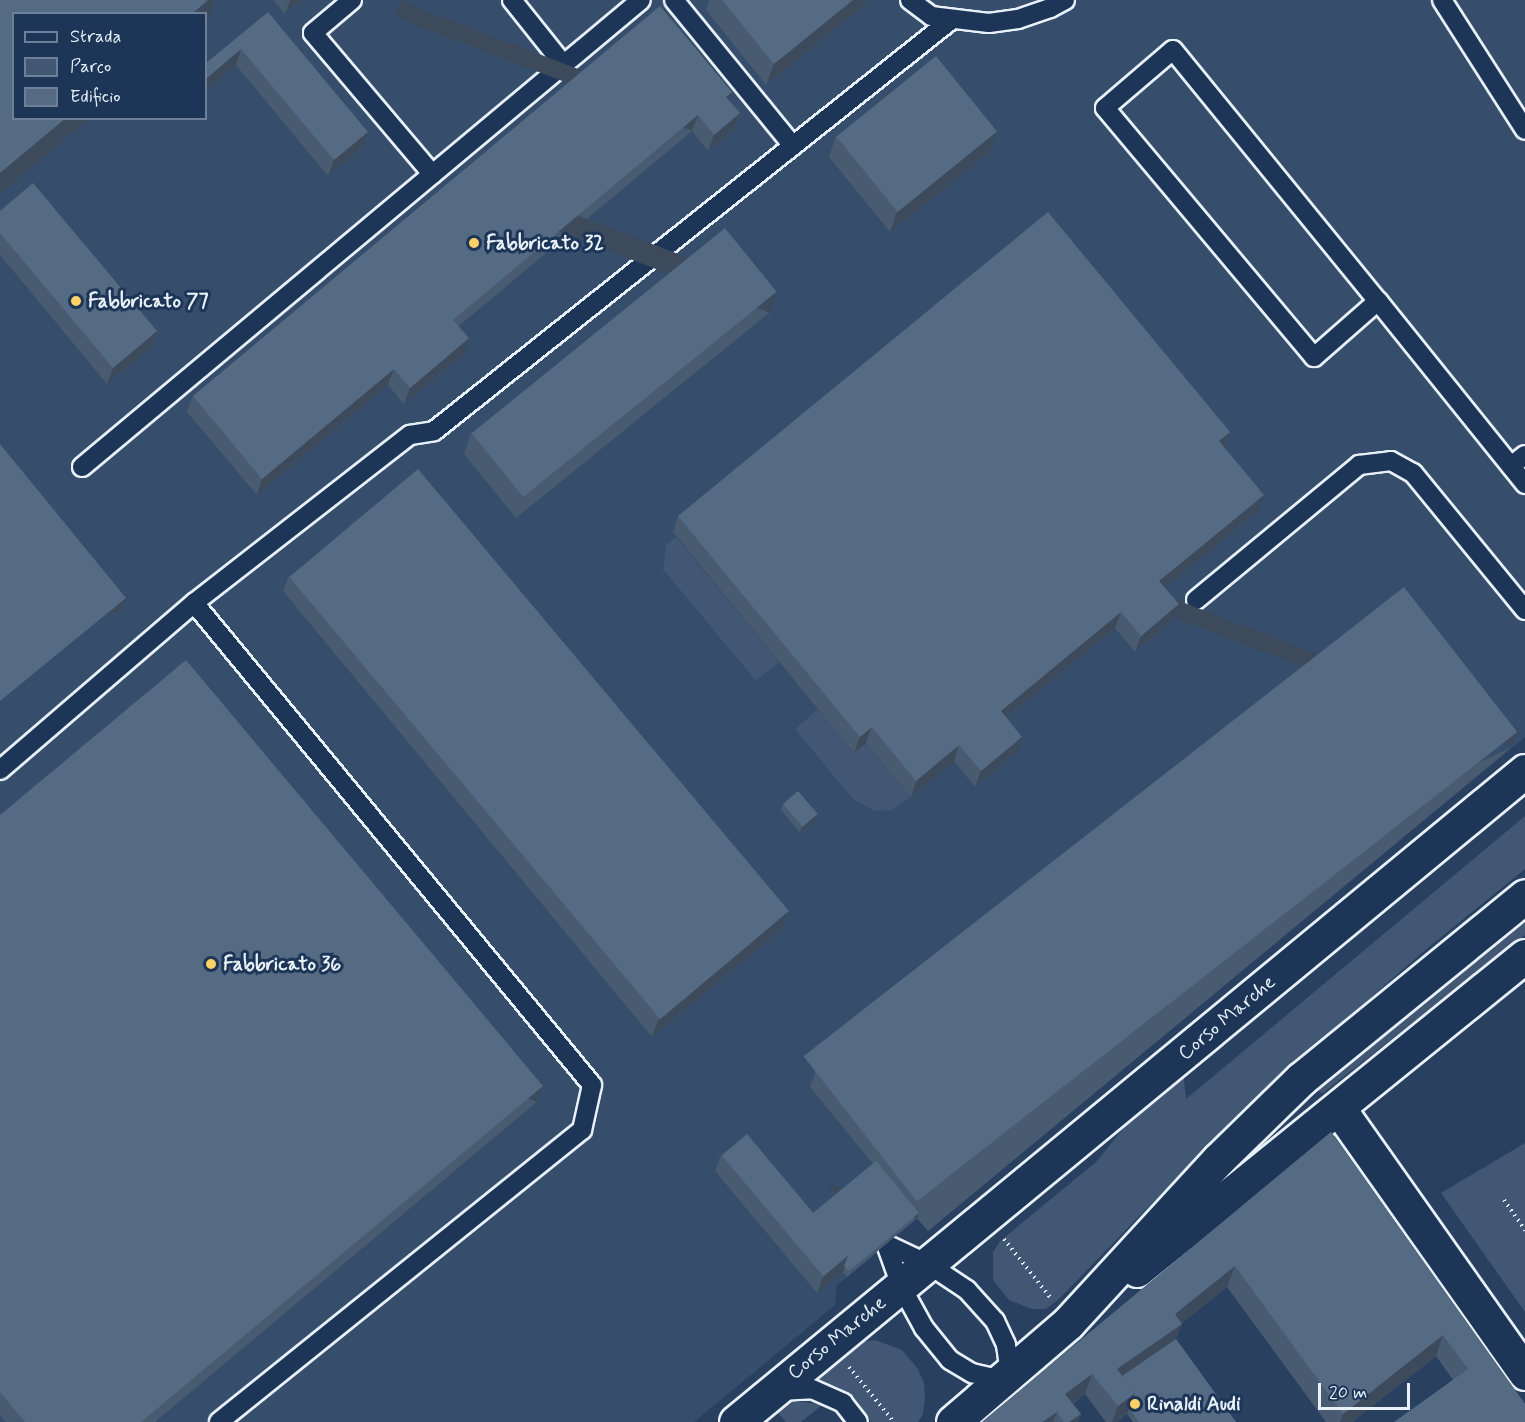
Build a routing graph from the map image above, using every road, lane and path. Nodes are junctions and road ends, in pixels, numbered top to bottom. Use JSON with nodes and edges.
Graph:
{"nodes":[{"id":1,"x":351,"y":0,"type":"edge"},
{"id":2,"x":512,"y":0,"type":"edge"},
{"id":3,"x":641,"y":0,"type":"edge"},
{"id":4,"x":674,"y":0,"type":"edge"},
{"id":5,"x":910,"y":0,"type":"edge"},
{"id":6,"x":1065,"y":0,"type":"edge"},
{"id":7,"x":1442,"y":0,"type":"edge"},
{"id":8,"x":951,"y":20,"type":"junction"},
{"id":9,"x":563,"y":64,"type":"junction"},
{"id":10,"x":1525,"y":130,"type":"edge"},
{"id":11,"x":793,"y":146,"type":"junction"},
{"id":12,"x":432,"y":174,"type":"junction"},
{"id":13,"x":1378,"y":301,"type":"junction"},
{"id":14,"x":1518,"y":460,"type":"edge"},
{"id":15,"x":82,"y":467,"type":"dead end"},
{"id":16,"x":1525,"y":484,"type":"edge"},
{"id":17,"x":1196,"y":600,"type":"dead end"},
{"id":18,"x":195,"y":603,"type":"junction"},
{"id":19,"x":1525,"y":610,"type":"edge"},
{"id":20,"x":0,"y":770,"type":"edge"},
{"id":21,"x":1525,"y":771,"type":"edge"},
{"id":22,"x":1525,"y":896,"type":"edge"},
{"id":23,"x":1525,"y":956,"type":"edge"},
{"id":24,"x":1338,"y":1109,"type":"junction"},
{"id":25,"x":1504,"y":1200,"type":"dead end"},
{"id":26,"x":1525,"y":1230,"type":"edge"},
{"id":27,"x":1004,"y":1239,"type":"dead end"},
{"id":28,"x":928,"y":1264,"type":"junction"},
{"id":29,"x":901,"y":1286,"type":"junction"},
{"id":30,"x":1061,"y":1313,"type":"junction"},
{"id":31,"x":1525,"y":1373,"type":"edge"},
{"id":32,"x":1007,"y":1377,"type":"junction"},
{"id":33,"x":773,"y":1391,"type":"junction"},
{"id":34,"x":219,"y":1422,"type":"edge"},
{"id":35,"x":736,"y":1422,"type":"edge"},
{"id":36,"x":858,"y":1422,"type":"edge"},
{"id":37,"x":953,"y":1422,"type":"edge"}],
"edges":[{"from":1,"to":12,"type":"lane"},
{"from":2,"to":9,"type":"lane"},
{"from":3,"to":9,"type":"lane"},
{"from":4,"to":11,"type":"lane"},
{"from":5,"to":8,"type":"lane"},
{"from":6,"to":8,"type":"lane"},
{"from":7,"to":10,"type":"lane"},
{"from":8,"to":11,"type":"lane"},
{"from":9,"to":12,"type":"lane"},
{"from":11,"to":18,"type":"lane"},
{"from":12,"to":15,"type":"lane"},
{"from":13,"to":13,"type":"lane"},
{"from":13,"to":14,"type":"lane"},
{"from":14,"to":16,"type":"lane"},
{"from":17,"to":19,"type":"lane"},
{"from":18,"to":20,"type":"lane"},
{"from":18,"to":34,"type":"lane"},
{"from":21,"to":28,"type":"main road","name":"Corso Marche"},
{"from":22,"to":30,"type":"main road"},
{"from":23,"to":24,"type":"main road"},
{"from":24,"to":30,"type":"main road"},
{"from":24,"to":31,"type":"main road"},
{"from":25,"to":26,"type":"path"},
{"from":27,"to":30,"type":"path"},
{"from":28,"to":29,"type":"main road","name":"Corso Marche"},
{"from":28,"to":32,"type":"lane"},
{"from":29,"to":32,"type":"lane","name":"Corso Marche"},
{"from":29,"to":33,"type":"main road","name":"Corso Marche"},
{"from":30,"to":32,"type":"main road"},
{"from":32,"to":37,"type":"main road"},
{"from":33,"to":35,"type":"main road","name":"Corso Marche"},
{"from":33,"to":36,"type":"lane","name":"Corso Marche"}]}
